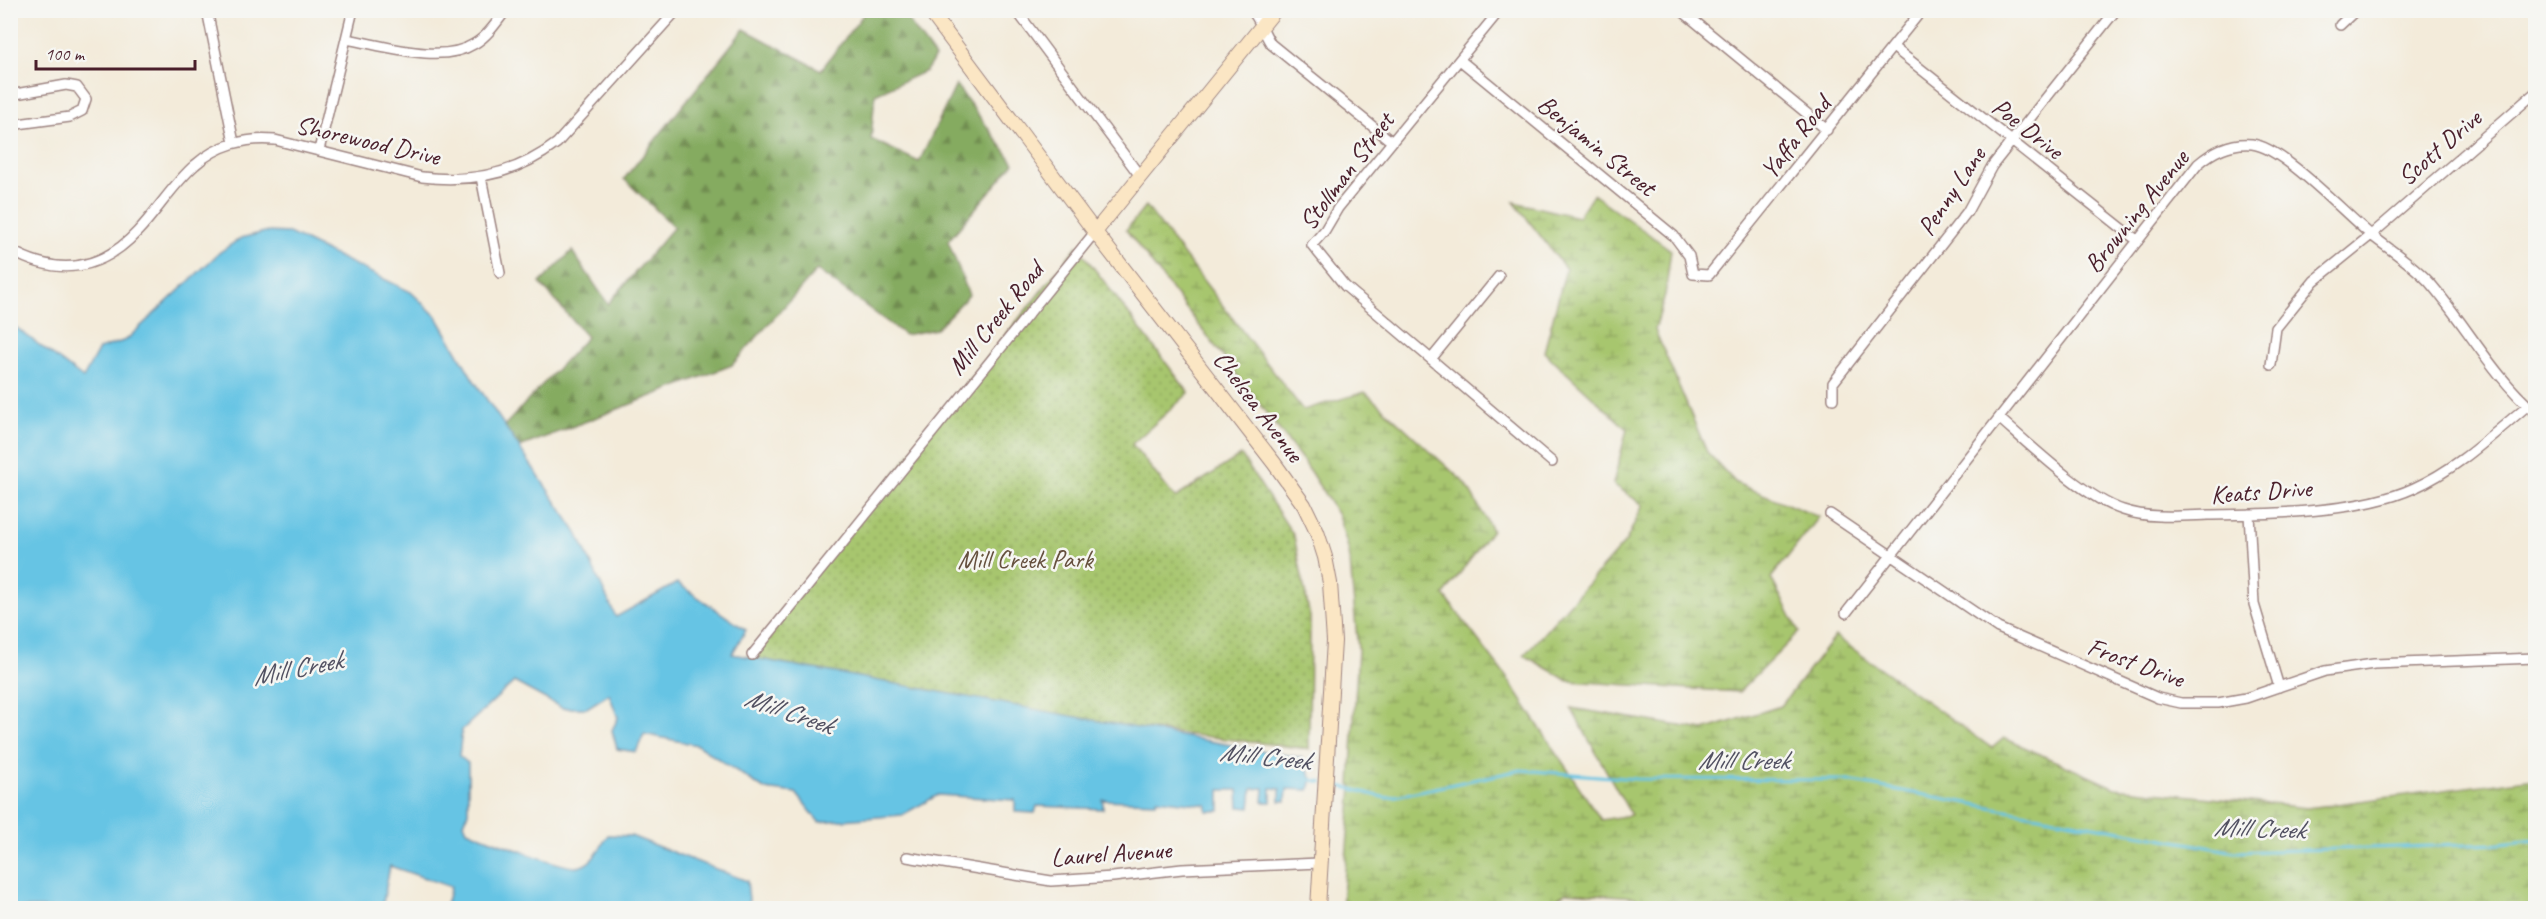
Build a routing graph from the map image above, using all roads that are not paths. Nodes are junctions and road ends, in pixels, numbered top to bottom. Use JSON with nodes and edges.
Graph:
{"nodes":[{"id":1,"x":207,"y":10,"type":"edge"},
{"id":2,"x":353,"y":10,"type":"edge"},
{"id":3,"x":506,"y":10,"type":"edge"},
{"id":4,"x":677,"y":10,"type":"edge"},
{"id":5,"x":929,"y":10,"type":"edge"},
{"id":6,"x":1016,"y":10,"type":"edge"},
{"id":7,"x":1251,"y":10,"type":"edge"},
{"id":8,"x":1275,"y":10,"type":"edge"},
{"id":9,"x":1500,"y":10,"type":"edge"},
{"id":10,"x":1681,"y":10,"type":"edge"},
{"id":11,"x":1922,"y":10,"type":"edge"},
{"id":12,"x":2116,"y":10,"type":"edge"},
{"id":13,"x":2356,"y":10,"type":"edge"},
{"id":14,"x":2340,"y":25,"type":"dead end"},
{"id":15,"x":1260,"y":28,"type":"junction"},
{"id":16,"x":346,"y":39,"type":"junction"},
{"id":17,"x":1893,"y":46,"type":"junction"},
{"id":18,"x":1460,"y":60,"type":"junction"},
{"id":19,"x":2535,"y":92,"type":"edge"},
{"id":20,"x":10,"y":94,"type":"edge"},
{"id":21,"x":10,"y":125,"type":"edge"},
{"id":22,"x":1827,"y":130,"type":"junction"},
{"id":23,"x":2011,"y":141,"type":"junction"},
{"id":24,"x":1392,"y":142,"type":"junction"},
{"id":25,"x":234,"y":143,"type":"junction"},
{"id":26,"x":319,"y":150,"type":"junction"},
{"id":27,"x":1140,"y":176,"type":"junction"},
{"id":28,"x":481,"y":177,"type":"junction"},
{"id":29,"x":1095,"y":232,"type":"junction"},
{"id":30,"x":2371,"y":235,"type":"junction"},
{"id":31,"x":2138,"y":241,"type":"junction"},
{"id":32,"x":10,"y":250,"type":"edge"},
{"id":33,"x":500,"y":273,"type":"dead end"},
{"id":34,"x":1693,"y":274,"type":"joint"},
{"id":35,"x":1499,"y":276,"type":"dead end"},
{"id":36,"x":1431,"y":358,"type":"junction"},
{"id":37,"x":2271,"y":365,"type":"dead end"},
{"id":38,"x":1833,"y":399,"type":"dead end"},
{"id":39,"x":2527,"y":406,"type":"junction"},
{"id":40,"x":2535,"y":413,"type":"edge"},
{"id":41,"x":1999,"y":418,"type":"junction"},
{"id":42,"x":1552,"y":462,"type":"dead end"},
{"id":43,"x":1830,"y":514,"type":"dead end"},
{"id":44,"x":2249,"y":514,"type":"junction"},
{"id":45,"x":1891,"y":555,"type":"junction"},
{"id":46,"x":1846,"y":613,"type":"dead end"},
{"id":47,"x":752,"y":655,"type":"dead end"},
{"id":48,"x":2535,"y":658,"type":"edge"},
{"id":49,"x":2279,"y":687,"type":"junction"},
{"id":50,"x":907,"y":857,"type":"dead end"},
{"id":51,"x":1319,"y":863,"type":"junction"},
{"id":52,"x":1318,"y":909,"type":"edge"}],
"edges":[{"from":1,"to":25,"type":"street"},
{"from":2,"to":16,"type":"street"},
{"from":3,"to":16,"type":"street"},
{"from":4,"to":28,"type":"street","name":"Shorewood Drive"},
{"from":5,"to":29,"type":"main road","name":"Chelsea Avenue"},
{"from":6,"to":27,"type":"street"},
{"from":7,"to":15,"type":"street"},
{"from":8,"to":15,"type":"main road","name":"Mill Creek Road"},
{"from":9,"to":18,"type":"street","name":"Stollman Street"},
{"from":10,"to":22,"type":"street"},
{"from":11,"to":17,"type":"street","name":"Yaffa Road"},
{"from":12,"to":23,"type":"street","name":"Penny Lane"},
{"from":13,"to":14,"type":"street"},
{"from":15,"to":24,"type":"street"},
{"from":15,"to":27,"type":"main road","name":"Mill Creek Road"},
{"from":16,"to":26,"type":"street"},
{"from":17,"to":22,"type":"street","name":"Yaffa Road"},
{"from":17,"to":23,"type":"street","name":"Poe Drive"},
{"from":18,"to":24,"type":"street","name":"Stollman Street"},
{"from":18,"to":34,"type":"street","name":"Benjamin Street"},
{"from":19,"to":30,"type":"street","name":"Scott Drive"},
{"from":20,"to":21,"type":"street"},
{"from":22,"to":34,"type":"street","name":"Yaffa Road"},
{"from":23,"to":31,"type":"street","name":"Poe Drive"},
{"from":23,"to":38,"type":"street","name":"Penny Lane"},
{"from":24,"to":36,"type":"street","name":"Stollman Street"},
{"from":25,"to":26,"type":"street","name":"Shorewood Drive"},
{"from":25,"to":32,"type":"street","name":"Shorewood Drive"},
{"from":26,"to":28,"type":"street","name":"Shorewood Drive"},
{"from":27,"to":29,"type":"main road","name":"Mill Creek Road"},
{"from":28,"to":33,"type":"street"},
{"from":29,"to":47,"type":"street","name":"Mill Creek Road"},
{"from":29,"to":51,"type":"main road","name":"Chelsea Avenue"},
{"from":30,"to":31,"type":"street","name":"Browning Avenue"},
{"from":30,"to":37,"type":"street","name":"Scott Drive"},
{"from":30,"to":39,"type":"street","name":"Browning Avenue"},
{"from":31,"to":41,"type":"street","name":"Browning Avenue"},
{"from":35,"to":36,"type":"street"},
{"from":36,"to":42,"type":"street","name":"Stollman Street"},
{"from":39,"to":40,"type":"street","name":"Browning Avenue"},
{"from":39,"to":44,"type":"street","name":"Keats Drive"},
{"from":41,"to":44,"type":"street","name":"Keats Drive"},
{"from":41,"to":45,"type":"street","name":"Browning Avenue"},
{"from":43,"to":45,"type":"street","name":"Frost Drive"},
{"from":44,"to":49,"type":"street"},
{"from":45,"to":46,"type":"street","name":"Browning Avenue"},
{"from":45,"to":49,"type":"street","name":"Frost Drive"},
{"from":48,"to":49,"type":"street","name":"Frost Drive"},
{"from":50,"to":51,"type":"street","name":"Laurel Avenue"},
{"from":51,"to":52,"type":"main road","name":"Chelsea Avenue"}]}
